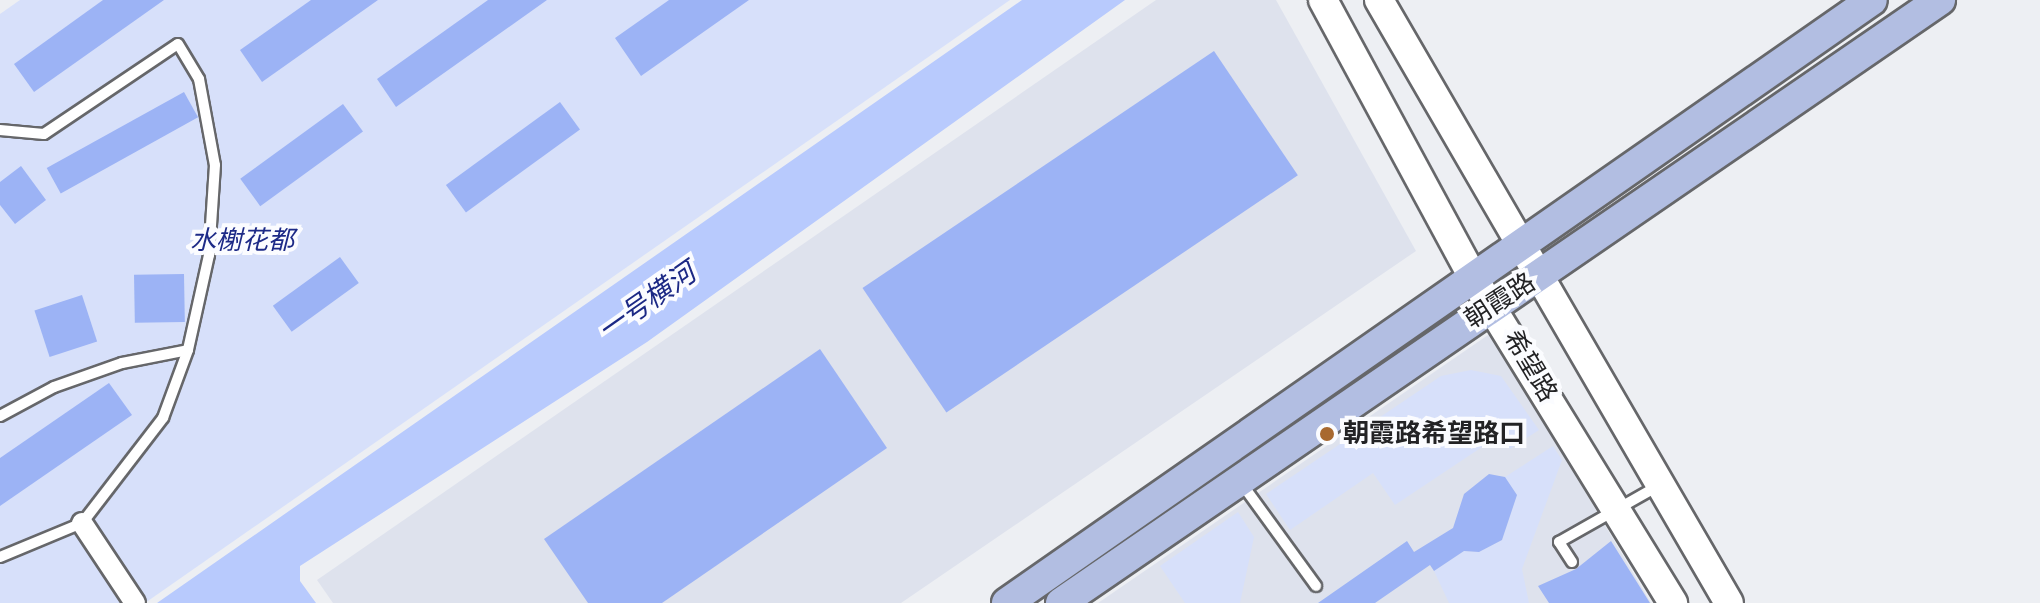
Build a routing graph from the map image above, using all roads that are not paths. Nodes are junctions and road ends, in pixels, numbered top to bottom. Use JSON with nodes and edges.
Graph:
{"nodes":[{"id":1,"x":1323,"y":0,"type":"edge"},
{"id":2,"x":1379,"y":0,"type":"edge"},
{"id":3,"x":1872,"y":0,"type":"edge"},
{"id":4,"x":1940,"y":0,"type":"edge"},
{"id":5,"x":0,"y":130,"type":"edge"},
{"id":6,"x":1521,"y":242,"type":"junction"},
{"id":7,"x":1542,"y":274,"type":"junction"},
{"id":8,"x":1472,"y":276,"type":"junction"},
{"id":9,"x":1493,"y":305,"type":"junction"},
{"id":10,"x":188,"y":350,"type":"junction"},
{"id":11,"x":0,"y":416,"type":"edge"},
{"id":12,"x":1220,"y":453,"type":"junction"},
{"id":13,"x":1238,"y":479,"type":"junction"},
{"id":14,"x":1659,"y":485,"type":"junction"},
{"id":15,"x":82,"y":523,"type":"junction"},
{"id":16,"x":0,"y":557,"type":"edge"},
{"id":17,"x":1572,"y":562,"type":"dead end"},
{"id":18,"x":1316,"y":586,"type":"dead end"},
{"id":19,"x":132,"y":599,"type":"edge"},
{"id":20,"x":1007,"y":603,"type":"edge"},
{"id":21,"x":1061,"y":603,"type":"edge"},
{"id":22,"x":1673,"y":603,"type":"edge"},
{"id":23,"x":1729,"y":603,"type":"edge"}],
"edges":[{"from":1,"to":8,"type":"main road","name":"希望路"},
{"from":2,"to":6,"type":"main road","name":"希望路"},
{"from":3,"to":6,"type":"main road","name":"朝霞路"},
{"from":4,"to":7,"type":"main road","name":"朝霞路"},
{"from":5,"to":10,"type":"lane"},
{"from":6,"to":7,"type":"main road","name":"希望路"},
{"from":6,"to":8,"type":"main road","name":"朝霞路"},
{"from":7,"to":9,"type":"main road","name":"朝霞路"},
{"from":7,"to":14,"type":"main road","name":"希望路"},
{"from":8,"to":9,"type":"main road","name":"希望路"},
{"from":8,"to":12,"type":"main road","name":"朝霞路"},
{"from":9,"to":13,"type":"main road","name":"朝霞路"},
{"from":9,"to":22,"type":"main road","name":"希望路"},
{"from":10,"to":11,"type":"lane"},
{"from":10,"to":15,"type":"lane"},
{"from":12,"to":13,"type":"lane"},
{"from":12,"to":20,"type":"main road","name":"朝霞路"},
{"from":13,"to":18,"type":"lane"},
{"from":13,"to":21,"type":"main road","name":"朝霞路"},
{"from":14,"to":17,"type":"lane"},
{"from":14,"to":23,"type":"main road","name":"希望路"},
{"from":15,"to":16,"type":"lane"},
{"from":15,"to":19,"type":"street"}]}
